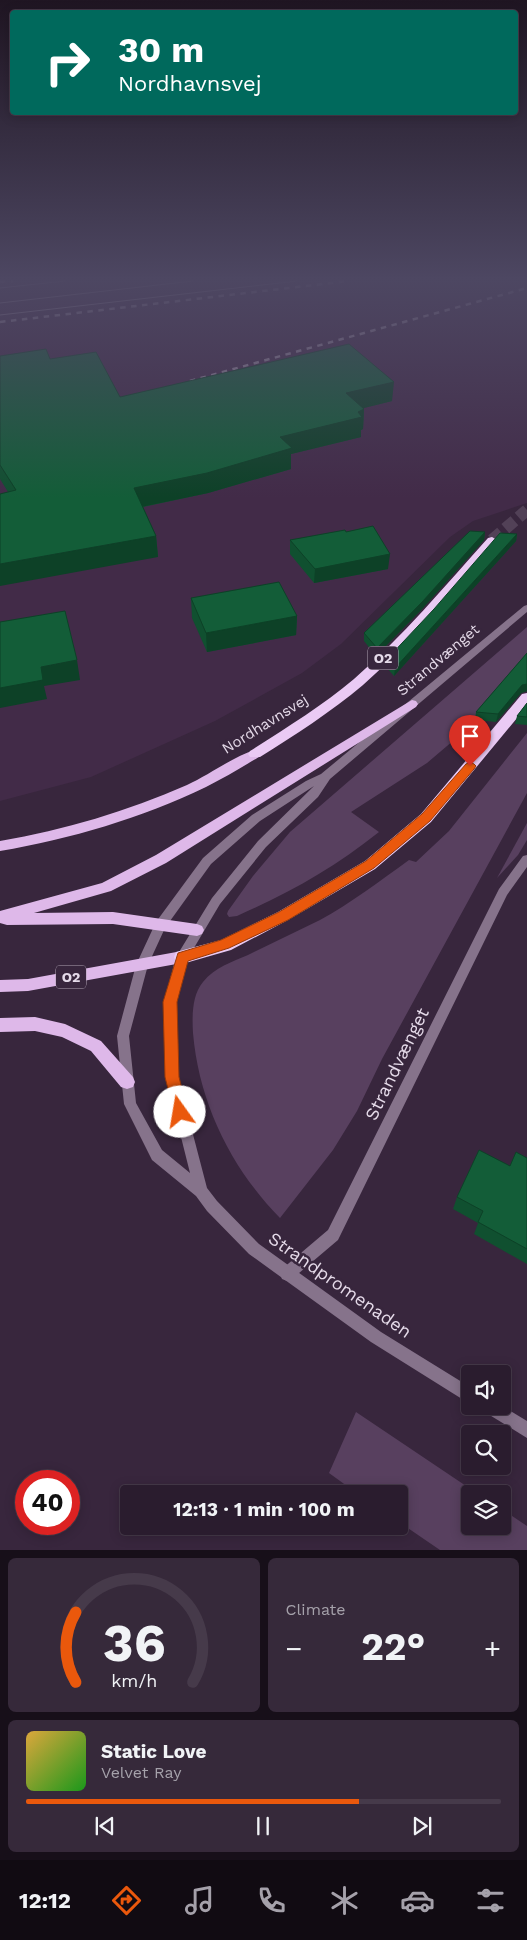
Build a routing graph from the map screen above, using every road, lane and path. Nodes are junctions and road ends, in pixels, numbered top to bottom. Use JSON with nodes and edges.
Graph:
{"nodes":[{"id":1,"x":492,"y":540,"type":"tunnel mouth"},
{"id":2,"x":527,"y":608,"type":"edge"},
{"id":3,"x":527,"y":697,"type":"edge"},
{"id":4,"x":412,"y":704,"type":"junction"},
{"id":5,"x":254,"y":754,"type":"joint"},
{"id":6,"x":325,"y":777,"type":"junction"},
{"id":7,"x":0,"y":846,"type":"edge"},
{"id":8,"x":527,"y":859,"type":"edge"},
{"id":9,"x":0,"y":918,"type":"edge"},
{"id":10,"x":160,"y":925,"type":"junction"},
{"id":11,"x":197,"y":930,"type":"junction"},
{"id":12,"x":182,"y":957,"type":"junction"},
{"id":13,"x":142,"y":965,"type":"junction"},
{"id":14,"x":0,"y":986,"type":"edge"},
{"id":15,"x":0,"y":1024,"type":"edge"},
{"id":16,"x":127,"y":1082,"type":"junction"},
{"id":17,"x":201,"y":1191,"type":"junction"},
{"id":18,"x":288,"y":1274,"type":"junction"},
{"id":19,"x":461,"y":1390,"type":"edge"},
{"id":20,"x":503,"y":1415,"type":"edge"},
{"id":21,"x":527,"y":1430,"type":"edge"}],
"edges":[{"from":1,"to":5,"type":"highway","name":"Nordhavnsvej","number":"O2"},
{"from":2,"to":4,"type":"street","name":"Strandvænget"},
{"from":3,"to":12,"type":"highway","number":"O2"},
{"from":4,"to":6,"type":"street","name":"Strandvænget"},
{"from":4,"to":9,"type":"main road"},
{"from":5,"to":7,"type":"main road","name":"Nordhavnsvej","number":"O2"},
{"from":6,"to":10,"type":"street","name":"Strandvænget"},
{"from":6,"to":11,"type":"street","name":"Strandvænget"},
{"from":8,"to":18,"type":"street","name":"Strandvænget"},
{"from":9,"to":10,"type":"main road"},
{"from":10,"to":11,"type":"main road"},
{"from":10,"to":13,"type":"street","name":"Strandvænget"},
{"from":11,"to":12,"type":"street","name":"Strandvænget"},
{"from":12,"to":13,"type":"main road","number":"O2"},
{"from":12,"to":17,"type":"street","name":"Strandpromenaden"},
{"from":13,"to":14,"type":"main road","number":"O2"},
{"from":13,"to":16,"type":"street","name":"Strandpromenaden"},
{"from":15,"to":16,"type":"main road"},
{"from":16,"to":17,"type":"street","name":"Strandpromenaden"},
{"from":17,"to":18,"type":"street","name":"Strandpromenaden"},
{"from":18,"to":19,"type":"street","name":"Strandpromenaden"},
{"from":20,"to":21,"type":"street"}]}
